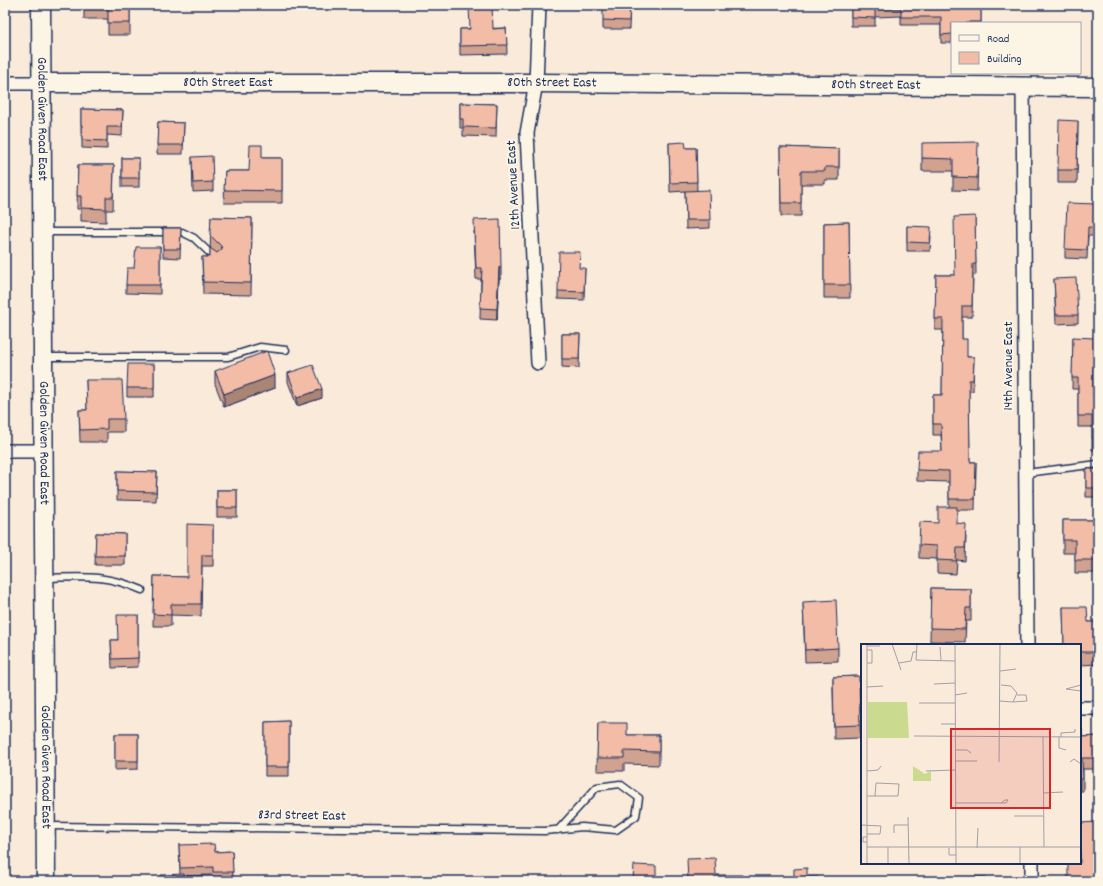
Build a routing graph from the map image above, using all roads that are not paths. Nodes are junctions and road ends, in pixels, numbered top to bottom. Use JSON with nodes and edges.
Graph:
{"nodes":[{"id":1,"x":41,"y":5,"type":"edge"},
{"id":2,"x":539,"y":5,"type":"edge"},
{"id":3,"x":5,"y":82,"type":"edge"},
{"id":4,"x":41,"y":83,"type":"junction"},
{"id":5,"x":536,"y":83,"type":"junction"},
{"id":6,"x":1023,"y":87,"type":"junction"},
{"id":7,"x":1098,"y":87,"type":"edge"},
{"id":8,"x":42,"y":232,"type":"junction"},
{"id":9,"x":218,"y":261,"type":"edge"},
{"id":10,"x":286,"y":350,"type":"dead end"},
{"id":11,"x":43,"y":357,"type":"junction"},
{"id":12,"x":538,"y":364,"type":"dead end"},
{"id":13,"x":5,"y":451,"type":"edge"},
{"id":14,"x":43,"y":451,"type":"junction"},
{"id":15,"x":1098,"y":464,"type":"edge"},
{"id":16,"x":1026,"y":473,"type":"junction"},
{"id":17,"x":44,"y":578,"type":"junction"},
{"id":18,"x":142,"y":590,"type":"dead end"},
{"id":19,"x":1027,"y":644,"type":"edge"},
{"id":20,"x":1081,"y":708,"type":"edge"},
{"id":21,"x":1098,"y":708,"type":"edge"},
{"id":22,"x":45,"y":826,"type":"junction"},
{"id":23,"x":558,"y":830,"type":"junction"},
{"id":24,"x":1032,"y":864,"type":"edge"},
{"id":25,"x":46,"y":881,"type":"edge"},
{"id":26,"x":1032,"y":881,"type":"edge"}],
"edges":[{"from":1,"to":4,"type":"street","name":"Golden Given Road East"},
{"from":2,"to":5,"type":"street","name":"12th Avenue East"},
{"from":3,"to":4,"type":"street","name":"80th Street East"},
{"from":4,"to":5,"type":"street","name":"80th Street East"},
{"from":4,"to":8,"type":"street","name":"Golden Given Road East"},
{"from":5,"to":6,"type":"street","name":"80th Street East"},
{"from":5,"to":12,"type":"street","name":"12th Avenue East"},
{"from":6,"to":7,"type":"street","name":"80th Street East"},
{"from":6,"to":16,"type":"street","name":"14th Avenue East"},
{"from":8,"to":9,"type":"lane"},
{"from":8,"to":11,"type":"street","name":"Golden Given Road East"},
{"from":10,"to":11,"type":"lane"},
{"from":11,"to":14,"type":"street","name":"Golden Given Road East"},
{"from":13,"to":14,"type":"street"},
{"from":14,"to":17,"type":"street","name":"Golden Given Road East"},
{"from":15,"to":16,"type":"lane"},
{"from":16,"to":19,"type":"street","name":"14th Avenue East"},
{"from":17,"to":18,"type":"lane"},
{"from":17,"to":22,"type":"street","name":"Golden Given Road East"},
{"from":20,"to":21,"type":"street"},
{"from":22,"to":23,"type":"lane","name":"83rd Street East"},
{"from":22,"to":25,"type":"street","name":"Golden Given Road East"},
{"from":23,"to":23,"type":"lane","name":"83rd Street East"},
{"from":24,"to":26,"type":"street"}]}
